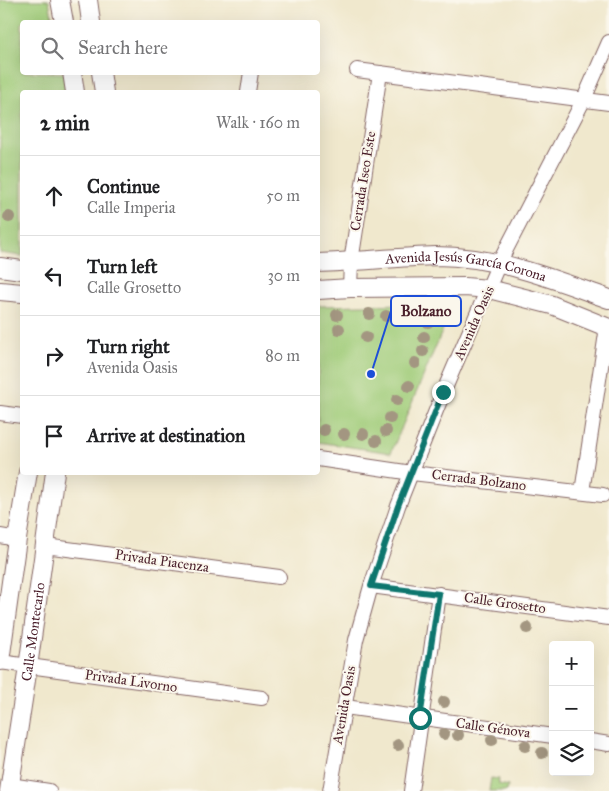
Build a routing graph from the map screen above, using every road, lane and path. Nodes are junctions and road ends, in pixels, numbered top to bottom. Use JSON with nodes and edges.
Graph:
{"nodes":[{"id":1,"x":60,"y":0,"type":"edge"},
{"id":2,"x":88,"y":0,"type":"edge"},
{"id":3,"x":64,"y":20,"type":"edge"},
{"id":4,"x":91,"y":20,"type":"edge"},
{"id":5,"x":609,"y":42,"type":"edge"},
{"id":6,"x":357,"y":70,"type":"dead end"},
{"id":7,"x":380,"y":73,"type":"junction"},
{"id":8,"x":72,"y":75,"type":"edge"},
{"id":9,"x":101,"y":75,"type":"edge"},
{"id":10,"x":251,"y":75,"type":"edge"},
{"id":11,"x":75,"y":90,"type":"edge"},
{"id":12,"x":104,"y":90,"type":"edge"},
{"id":13,"x":248,"y":90,"type":"edge"},
{"id":14,"x":584,"y":100,"type":"junction"},
{"id":15,"x":609,"y":104,"type":"edge"},
{"id":16,"x":351,"y":262,"type":"junction"},
{"id":17,"x":320,"y":263,"type":"edge"},
{"id":18,"x":499,"y":263,"type":"junction"},
{"id":19,"x":0,"y":267,"type":"edge"},
{"id":20,"x":20,"y":270,"type":"edge"},
{"id":21,"x":350,"y":288,"type":"junction"},
{"id":22,"x":489,"y":289,"type":"junction"},
{"id":23,"x":0,"y":290,"type":"edge"},
{"id":24,"x":320,"y":290,"type":"edge"},
{"id":25,"x":20,"y":293,"type":"edge"},
{"id":26,"x":609,"y":299,"type":"edge"},
{"id":27,"x":608,"y":327,"type":"edge"},
{"id":28,"x":0,"y":413,"type":"edge"},
{"id":29,"x":20,"y":416,"type":"edge"},
{"id":30,"x":320,"y":459,"type":"edge"},
{"id":31,"x":412,"y":473,"type":"junction"},
{"id":32,"x":27,"y":475,"type":"edge"},
{"id":33,"x":55,"y":475,"type":"edge"},
{"id":34,"x":582,"y":492,"type":"junction"},
{"id":35,"x":603,"y":496,"type":"dead end"},
{"id":36,"x":8,"y":537,"type":"edge"},
{"id":37,"x":45,"y":546,"type":"junction"},
{"id":38,"x":279,"y":577,"type":"dead end"},
{"id":39,"x":371,"y":586,"type":"junction"},
{"id":40,"x":439,"y":594,"type":"junction"},
{"id":41,"x":609,"y":618,"type":"edge"},
{"id":42,"x":0,"y":661,"type":"edge"},
{"id":43,"x":28,"y":667,"type":"junction"},
{"id":44,"x":262,"y":698,"type":"dead end"},
{"id":45,"x":344,"y":707,"type":"junction"},
{"id":46,"x":420,"y":718,"type":"junction"},
{"id":47,"x":549,"y":735,"type":"edge"},
{"id":48,"x":594,"y":742,"type":"edge"},
{"id":49,"x":609,"y":744,"type":"edge"},
{"id":50,"x":9,"y":788,"type":"edge"},
{"id":51,"x":49,"y":791,"type":"edge"},
{"id":52,"x":330,"y":791,"type":"edge"},
{"id":53,"x":410,"y":791,"type":"edge"}],
"edges":[{"from":1,"to":3,"type":"street"},
{"from":2,"to":4,"type":"street"},
{"from":5,"to":14,"type":"street","name":"Avenida Oasis"},
{"from":6,"to":7,"type":"street"},
{"from":7,"to":14,"type":"street"},
{"from":7,"to":16,"type":"street","name":"Cerrada Iseo Este"},
{"from":8,"to":11,"type":"street"},
{"from":9,"to":12,"type":"street"},
{"from":10,"to":13,"type":"street"},
{"from":14,"to":15,"type":"street"},
{"from":14,"to":18,"type":"street","name":"Avenida Oasis"},
{"from":16,"to":17,"type":"street","name":"Avenida Jesús García Corona"},
{"from":16,"to":18,"type":"street","name":"Avenida Jesús García Corona"},
{"from":16,"to":21,"type":"street","name":"Cerrada Iseo Este"},
{"from":18,"to":22,"type":"street","name":"Avenida Oasis"},
{"from":18,"to":26,"type":"street","name":"Avenida Jesús García Corona"},
{"from":19,"to":20,"type":"street"},
{"from":21,"to":22,"type":"street","name":"Avenida Jesús García Corona"},
{"from":21,"to":24,"type":"street","name":"Avenida Jesús García Corona"},
{"from":22,"to":27,"type":"street","name":"Avenida Jesús García Corona"},
{"from":22,"to":31,"type":"street","name":"Avenida Oasis"},
{"from":23,"to":25,"type":"street"},
{"from":27,"to":34,"type":"street"},
{"from":28,"to":29,"type":"street"},
{"from":30,"to":31,"type":"street","name":"Cerrada Bolzano"},
{"from":31,"to":34,"type":"street","name":"Cerrada Bolzano"},
{"from":31,"to":39,"type":"street","name":"Avenida Oasis"},
{"from":32,"to":36,"type":"street","name":"Calle Montecarlo"},
{"from":33,"to":37,"type":"street","name":"Calle Montecarlo"},
{"from":34,"to":35,"type":"street","name":"Cerrada Bolzano"},
{"from":36,"to":42,"type":"street","name":"Calle Montecarlo"},
{"from":37,"to":38,"type":"street","name":"Privada Piacenza"},
{"from":37,"to":43,"type":"street","name":"Calle Montecarlo"},
{"from":39,"to":40,"type":"street","name":"Calle Grosetto"},
{"from":39,"to":45,"type":"street","name":"Avenida Oasis"},
{"from":40,"to":41,"type":"street","name":"Calle Grosetto"},
{"from":40,"to":46,"type":"street"},
{"from":42,"to":43,"type":"street","name":"Privada Livorno"},
{"from":43,"to":44,"type":"street","name":"Privada Livorno"},
{"from":43,"to":50,"type":"street","name":"Calle Montecarlo"},
{"from":45,"to":46,"type":"street","name":"Calle Génova"},
{"from":45,"to":52,"type":"street","name":"Avenida Oasis"},
{"from":46,"to":47,"type":"street","name":"Calle Génova"},
{"from":46,"to":53,"type":"street"},
{"from":48,"to":49,"type":"street"},
{"from":50,"to":51,"type":"street"}]}
